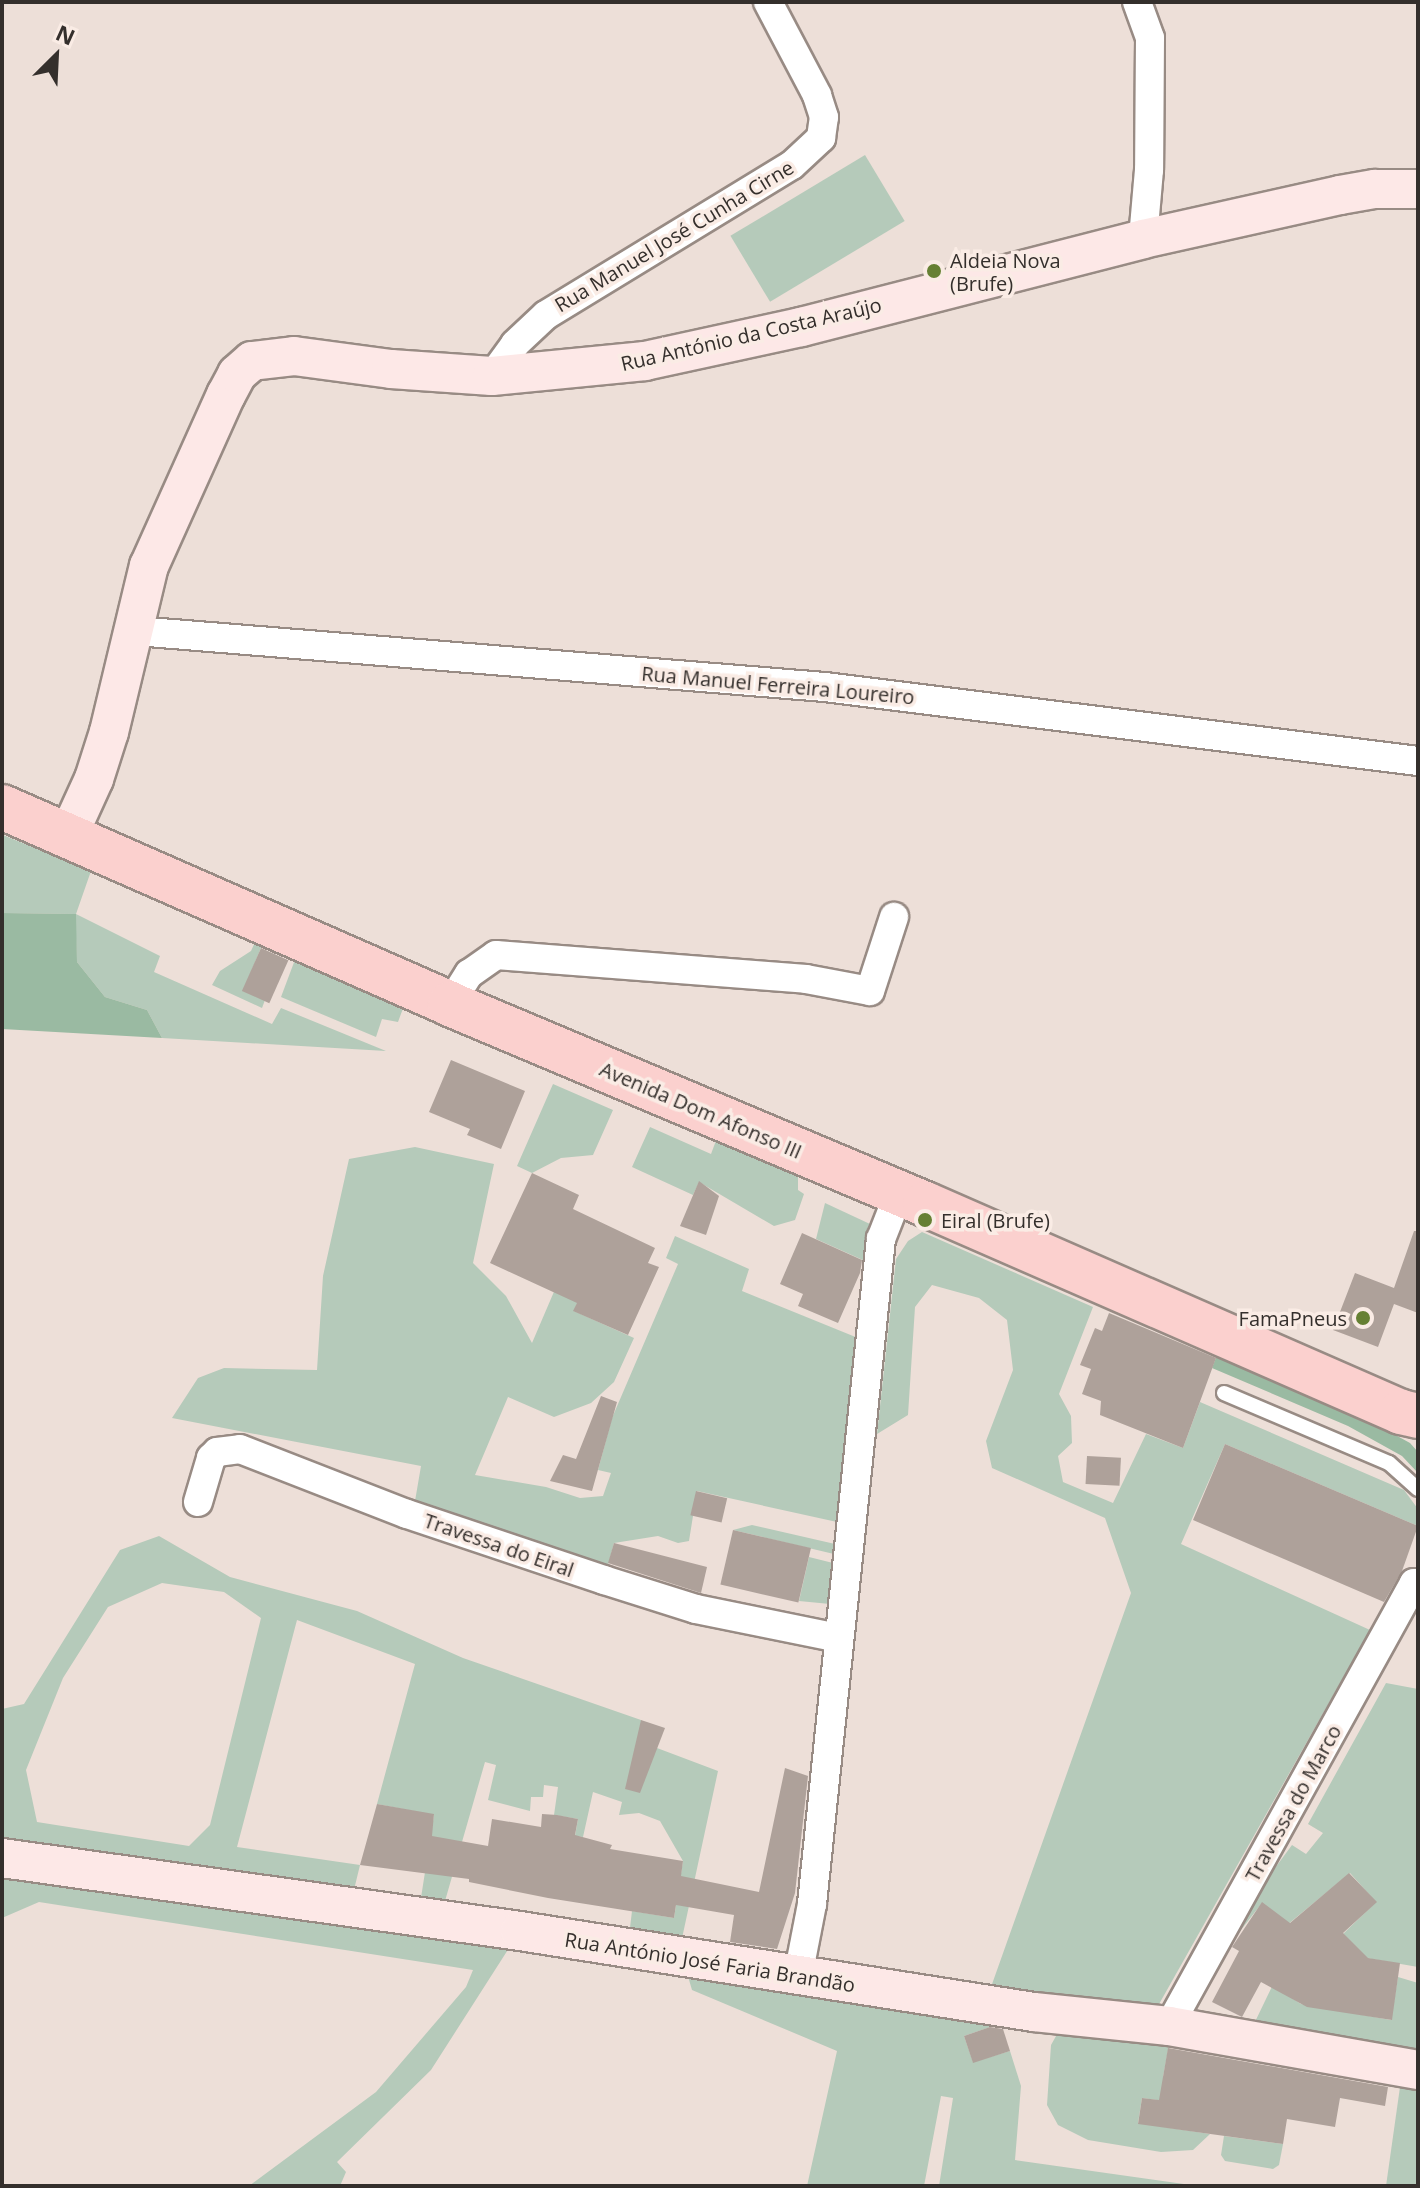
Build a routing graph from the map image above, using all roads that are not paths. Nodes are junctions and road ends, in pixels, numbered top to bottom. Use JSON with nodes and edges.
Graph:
{"nodes":[{"id":1,"x":768,"y":2,"type":"edge"},
{"id":2,"x":1137,"y":2,"type":"edge"},
{"id":3,"x":1418,"y":189,"type":"edge"},
{"id":4,"x":1143,"y":239,"type":"junction"},
{"id":5,"x":492,"y":376,"type":"junction"},
{"id":6,"x":136,"y":631,"type":"junction"},
{"id":7,"x":1418,"y":761,"type":"edge"},
{"id":8,"x":2,"y":807,"type":"edge"},
{"id":9,"x":68,"y":836,"type":"junction"},
{"id":10,"x":894,"y":917,"type":"dead end"},
{"id":11,"x":450,"y":1004,"type":"junction"},
{"id":12,"x":899,"y":1193,"type":"junction"},
{"id":13,"x":1224,"y":1393,"type":"dead end"},
{"id":14,"x":1412,"y":1418,"type":"edge"},
{"id":15,"x":1418,"y":1489,"type":"edge"},
{"id":16,"x":198,"y":1502,"type":"dead end"},
{"id":17,"x":1417,"y":1580,"type":"edge"},
{"id":18,"x":839,"y":1638,"type":"junction"},
{"id":19,"x":2,"y":1858,"type":"edge"},
{"id":20,"x":798,"y":1976,"type":"junction"},
{"id":21,"x":1169,"y":2026,"type":"junction"},
{"id":22,"x":1418,"y":2070,"type":"edge"}],
"edges":[{"from":1,"to":5,"type":"street","name":"Rua Manuel José Cunha Cirne"},
{"from":2,"to":4,"type":"street"},
{"from":3,"to":4,"type":"street","name":"Rua António da Costa Araújo"},
{"from":4,"to":5,"type":"street","name":"Rua António da Costa Araújo"},
{"from":5,"to":6,"type":"street","name":"Rua António da Costa Araújo"},
{"from":6,"to":7,"type":"street","name":"Rua Manuel Ferreira Loureiro"},
{"from":6,"to":9,"type":"street","name":"Rua António da Costa Araújo"},
{"from":8,"to":9,"type":"main road","name":"Avenida Dom Afonso III"},
{"from":9,"to":11,"type":"main road","name":"Avenida Dom Afonso III"},
{"from":10,"to":11,"type":"street"},
{"from":11,"to":12,"type":"main road","name":"Avenida Dom Afonso III"},
{"from":12,"to":14,"type":"main road","name":"Avenida Dom Afonso III"},
{"from":12,"to":18,"type":"street"},
{"from":13,"to":15,"type":"lane"},
{"from":16,"to":18,"type":"street","name":"Travessa do Eiral"},
{"from":17,"to":21,"type":"street","name":"Travessa do Marco"},
{"from":18,"to":20,"type":"street"},
{"from":19,"to":20,"type":"street","name":"Rua António José Faria Brandão"},
{"from":20,"to":21,"type":"street","name":"Rua António José Faria Brandão"},
{"from":21,"to":22,"type":"street","name":"Rua António José Faria Brandão"}]}
